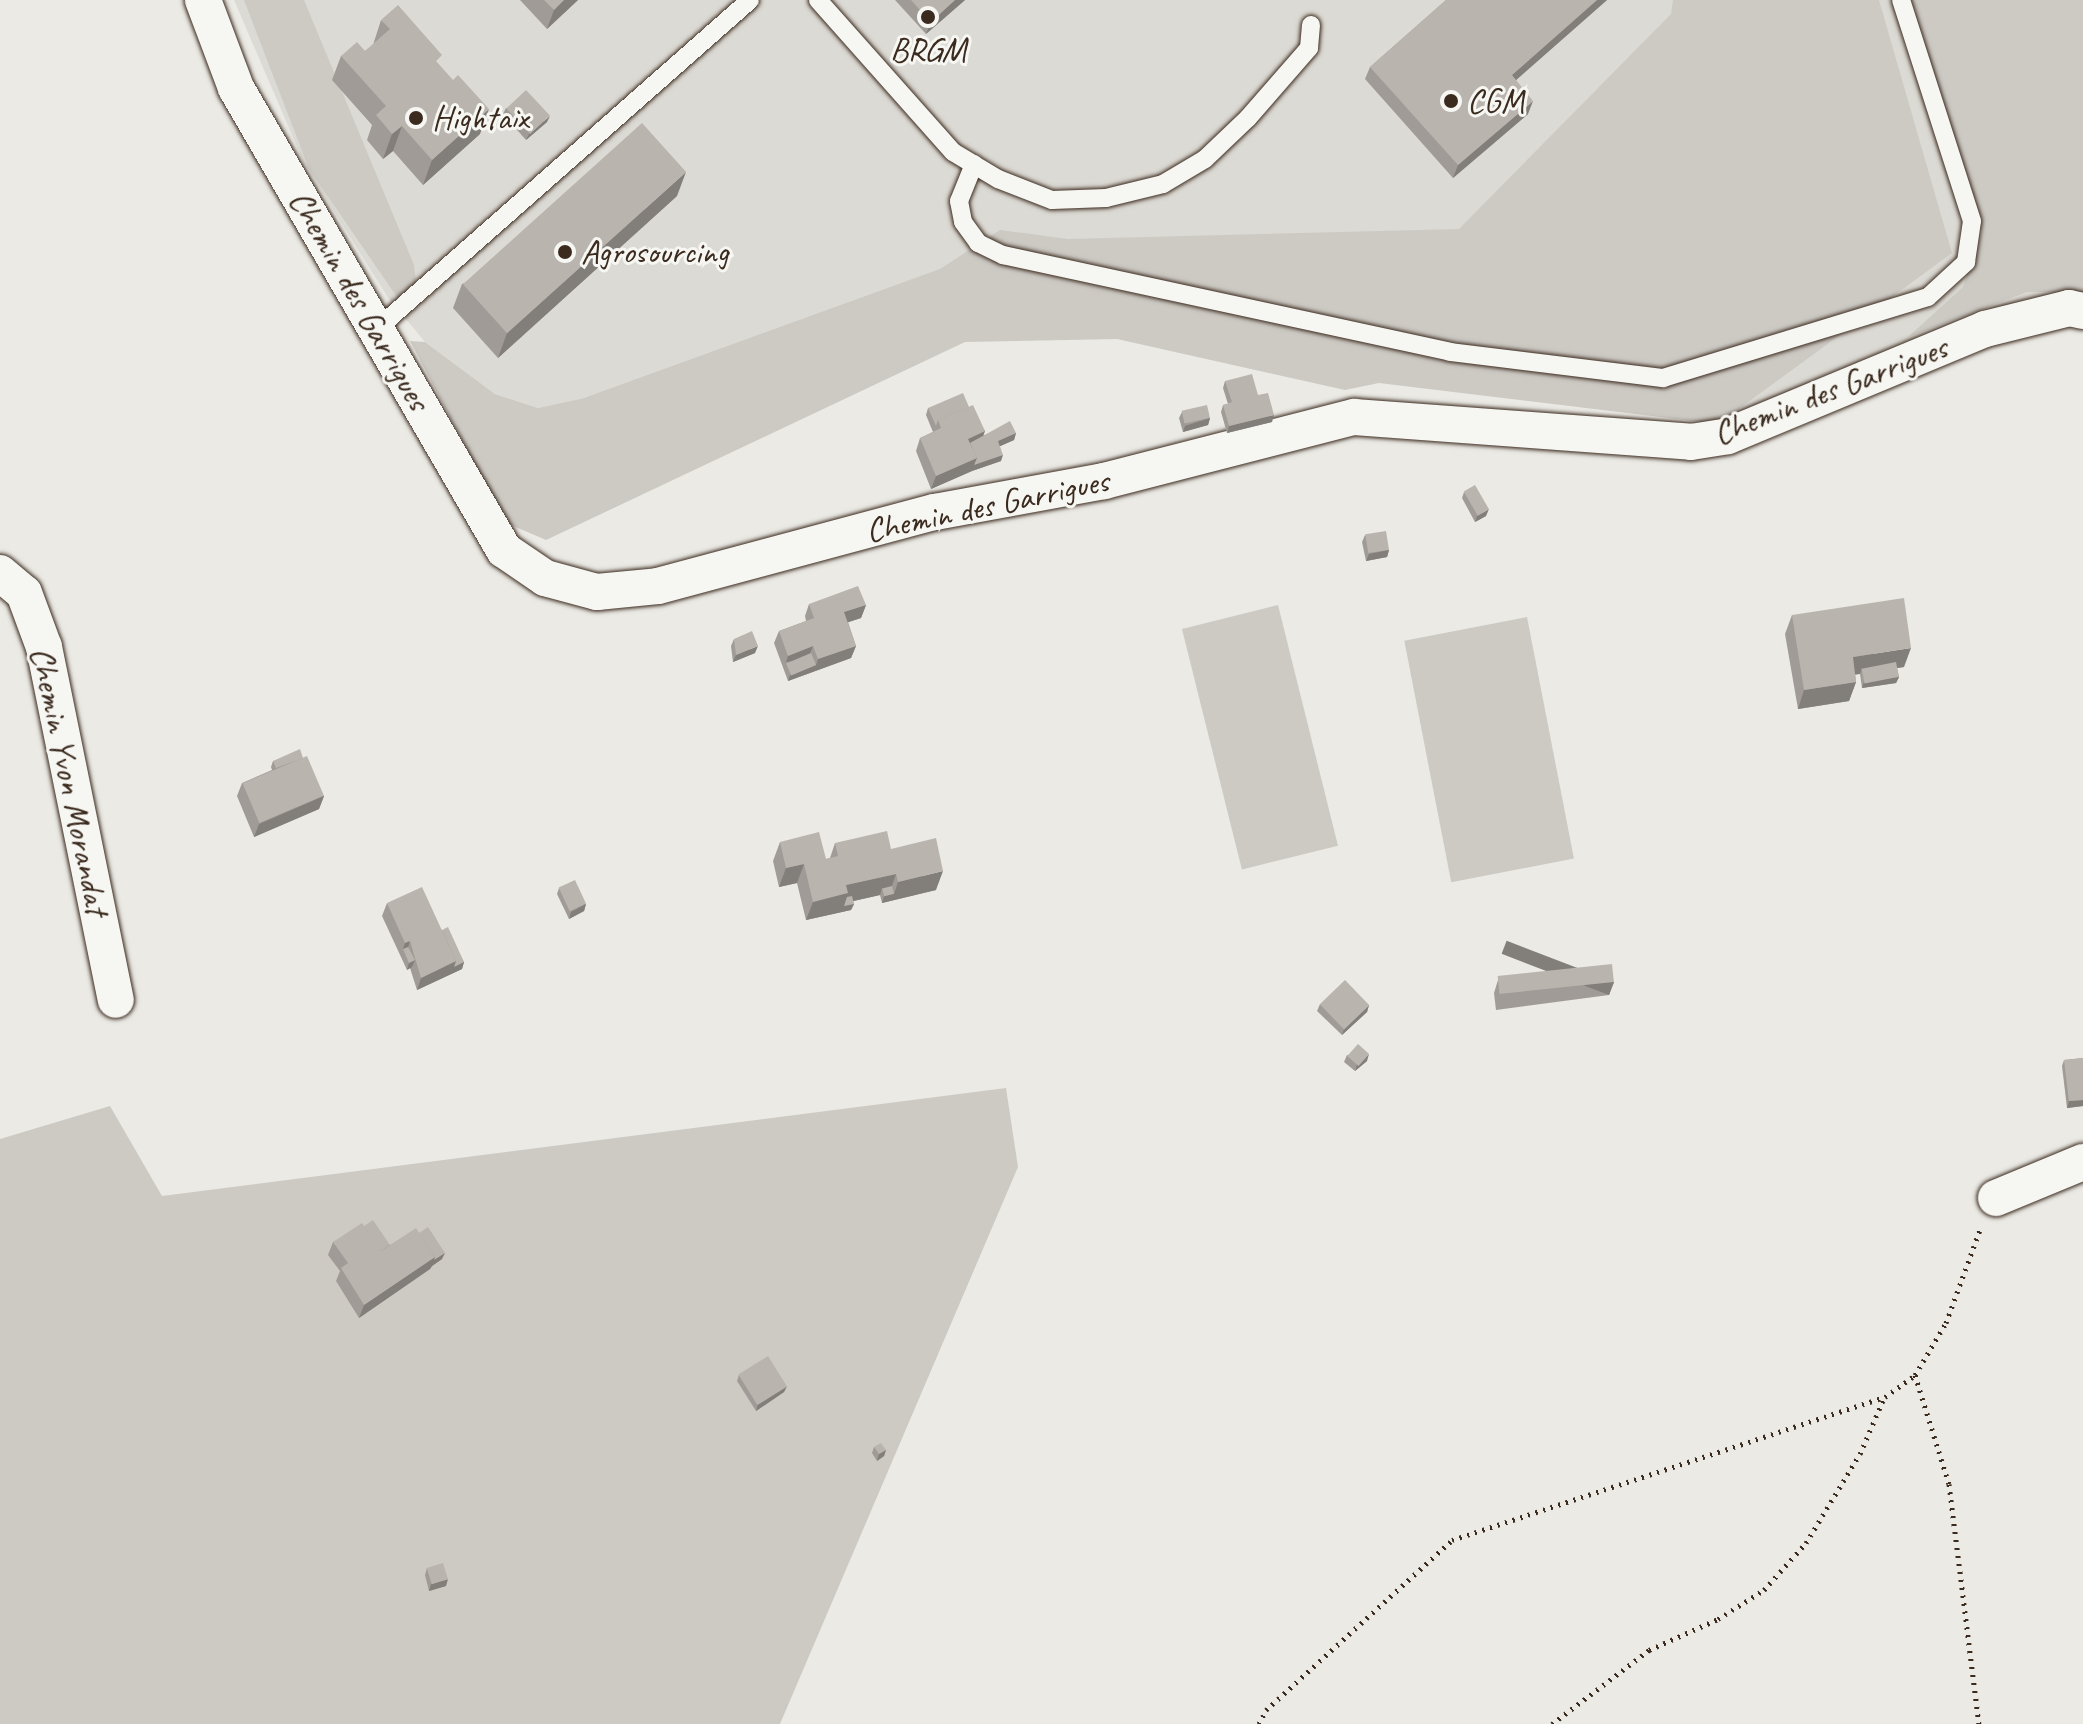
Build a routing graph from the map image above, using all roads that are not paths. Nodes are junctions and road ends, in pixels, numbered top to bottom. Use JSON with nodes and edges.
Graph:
{"nodes":[{"id":1,"x":203,"y":0,"type":"edge"},
{"id":2,"x":750,"y":0,"type":"edge"},
{"id":3,"x":818,"y":0,"type":"edge"},
{"id":4,"x":1901,"y":0,"type":"edge"},
{"id":5,"x":1311,"y":25,"type":"dead end"},
{"id":6,"x":974,"y":164,"type":"junction"},
{"id":7,"x":2083,"y":311,"type":"edge"},
{"id":8,"x":378,"y":328,"type":"junction"},
{"id":9,"x":0,"y":573,"type":"edge"},
{"id":10,"x":116,"y":1000,"type":"dead end"},
{"id":11,"x":2083,"y":1162,"type":"edge"},
{"id":12,"x":1996,"y":1198,"type":"road end"}],
"edges":[{"from":1,"to":8,"type":"street","name":"Chemin des Garrigues"},
{"from":2,"to":8,"type":"lane"},
{"from":3,"to":6,"type":"lane"},
{"from":4,"to":6,"type":"lane"},
{"from":5,"to":6,"type":"lane"},
{"from":7,"to":8,"type":"street","name":"Chemin des Garrigues"},
{"from":9,"to":10,"type":"street","name":"Chemin Yvon Morandat"},
{"from":11,"to":12,"type":"street"}]}
